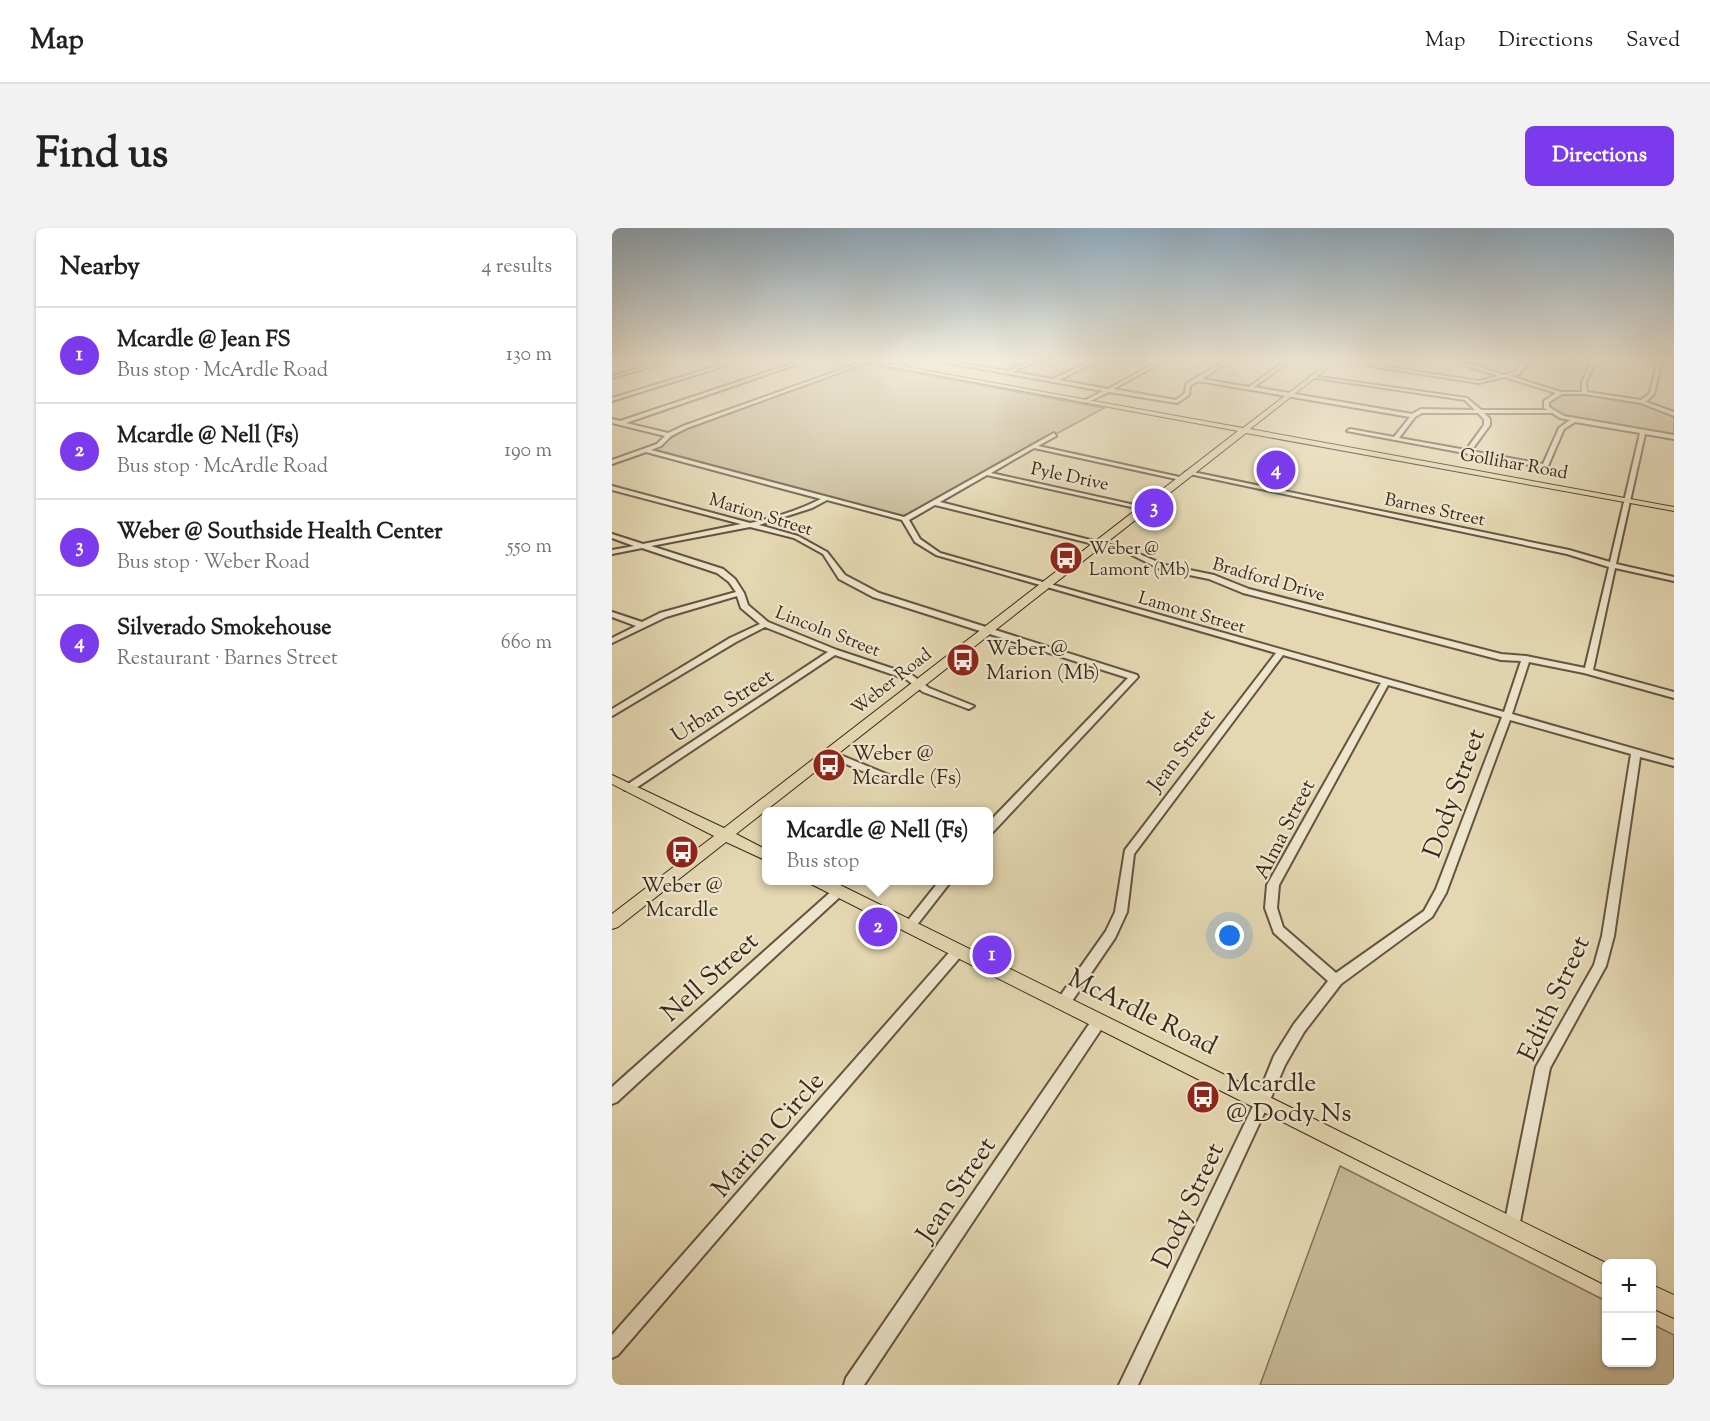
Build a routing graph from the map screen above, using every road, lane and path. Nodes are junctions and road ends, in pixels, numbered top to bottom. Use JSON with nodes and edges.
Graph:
{"nodes":[{"id":1,"x":650,"y":413,"type":"edge"},
{"id":2,"x":728,"y":413,"type":"edge"},
{"id":3,"x":1146,"y":413,"type":"edge"},
{"id":4,"x":1266,"y":413,"type":"edge"},
{"id":5,"x":1395,"y":413,"type":"edge"},
{"id":6,"x":1418,"y":413,"type":"edge"},
{"id":7,"x":1480,"y":413,"type":"edge"},
{"id":8,"x":1554,"y":413,"type":"edge"},
{"id":9,"x":1413,"y":416,"type":"junction"},
{"id":10,"x":1574,"y":420,"type":"junction"},
{"id":11,"x":612,"y":421,"type":"edge"},
{"id":12,"x":620,"y":423,"type":"junction"},
{"id":13,"x":1244,"y":431,"type":"junction"},
{"id":14,"x":1350,"y":431,"type":"dead end"},
{"id":15,"x":1642,"y":432,"type":"junction"},
{"id":16,"x":669,"y":435,"type":"junction"},
{"id":17,"x":1054,"y":435,"type":"dead end"},
{"id":18,"x":1674,"y":436,"type":"edge"},
{"id":19,"x":1396,"y":439,"type":"junction"},
{"id":20,"x":1035,"y":447,"type":"junction"},
{"id":21,"x":646,"y":450,"type":"junction"},
{"id":22,"x":1468,"y":451,"type":"junction"},
{"id":23,"x":613,"y":461,"type":"edge"},
{"id":24,"x":988,"y":474,"type":"junction"},
{"id":25,"x":1184,"y":475,"type":"junction"},
{"id":26,"x":612,"y":488,"type":"edge"},
{"id":27,"x":825,"y":499,"type":"junction"},
{"id":28,"x":1626,"y":499,"type":"junction"},
{"id":29,"x":936,"y":504,"type":"junction"},
{"id":30,"x":1145,"y":508,"type":"junction"},
{"id":31,"x":1674,"y":509,"type":"edge"},
{"id":32,"x":905,"y":519,"type":"junction"},
{"id":33,"x":749,"y":525,"type":"junction"},
{"id":34,"x":612,"y":537,"type":"edge"},
{"id":35,"x":1098,"y":544,"type":"junction"},
{"id":36,"x":641,"y":546,"type":"junction"},
{"id":37,"x":612,"y":552,"type":"edge"},
{"id":38,"x":1614,"y":566,"type":"junction"},
{"id":39,"x":1674,"y":579,"type":"edge"},
{"id":40,"x":1044,"y":585,"type":"junction"},
{"id":41,"x":740,"y":593,"type":"junction"},
{"id":42,"x":612,"y":614,"type":"edge"},
{"id":43,"x":765,"y":624,"type":"junction"},
{"id":44,"x":642,"y":625,"type":"junction"},
{"id":45,"x":987,"y":630,"type":"junction"},
{"id":46,"x":612,"y":641,"type":"edge"},
{"id":47,"x":834,"y":652,"type":"junction"},
{"id":48,"x":1280,"y":653,"type":"junction"},
{"id":49,"x":1526,"y":659,"type":"junction"},
{"id":50,"x":1588,"y":672,"type":"junction"},
{"id":51,"x":1386,"y":681,"type":"junction"},
{"id":52,"x":918,"y":683,"type":"junction"},
{"id":53,"x":1674,"y":695,"type":"edge"},
{"id":54,"x":969,"y":706,"type":"dead end"},
{"id":55,"x":612,"y":712,"type":"edge"},
{"id":56,"x":1507,"y":717,"type":"junction"},
{"id":57,"x":1636,"y":752,"type":"junction"},
{"id":58,"x":828,"y":753,"type":"junction"},
{"id":59,"x":1674,"y":764,"type":"edge"},
{"id":60,"x":885,"y":777,"type":"dead end"},
{"id":61,"x":613,"y":780,"type":"edge"},
{"id":62,"x":629,"y":788,"type":"junction"},
{"id":63,"x":993,"y":825,"type":"edge"},
{"id":64,"x":726,"y":836,"type":"junction"},
{"id":65,"x":762,"y":854,"type":"edge"},
{"id":66,"x":826,"y":885,"type":"edge"},
{"id":67,"x":943,"y":885,"type":"edge"},
{"id":68,"x":838,"y":891,"type":"junction"},
{"id":69,"x":612,"y":923,"type":"edge"},
{"id":70,"x":909,"y":927,"type":"junction"},
{"id":71,"x":958,"y":951,"type":"junction"},
{"id":72,"x":1336,"y":980,"type":"junction"},
{"id":73,"x":1063,"y":1004,"type":"junction"},
{"id":74,"x":1099,"y":1022,"type":"junction"},
{"id":75,"x":612,"y":1097,"type":"edge"},
{"id":76,"x":1262,"y":1102,"type":"junction"},
{"id":77,"x":1512,"y":1226,"type":"junction"},
{"id":78,"x":1602,"y":1272,"type":"edge"},
{"id":79,"x":1656,"y":1298,"type":"edge"},
{"id":80,"x":1674,"y":1307,"type":"edge"},
{"id":81,"x":612,"y":1348,"type":"edge"},
{"id":82,"x":853,"y":1385,"type":"edge"},
{"id":83,"x":1128,"y":1385,"type":"edge"}],
"edges":[{"from":1,"to":12,"type":"street"},
{"from":2,"to":16,"type":"street"},
{"from":3,"to":13,"type":"main road","name":"Gollihar Road"},
{"from":4,"to":13,"type":"main road","name":"Weber Road"},
{"from":5,"to":9,"type":"street"},
{"from":6,"to":9,"type":"street"},
{"from":7,"to":22,"type":"street"},
{"from":8,"to":10,"type":"street"},
{"from":9,"to":19,"type":"street"},
{"from":10,"to":15,"type":"street"},
{"from":10,"to":22,"type":"street"},
{"from":11,"to":12,"type":"street"},
{"from":12,"to":16,"type":"street"},
{"from":13,"to":25,"type":"main road","name":"Weber Road"},
{"from":13,"to":28,"type":"main road","name":"Gollihar Road"},
{"from":14,"to":19,"type":"street"},
{"from":15,"to":18,"type":"street"},
{"from":15,"to":28,"type":"street"},
{"from":16,"to":21,"type":"street"},
{"from":17,"to":20,"type":"street"},
{"from":19,"to":22,"type":"street"},
{"from":20,"to":24,"type":"street"},
{"from":20,"to":25,"type":"street","name":"Barnes Street"},
{"from":21,"to":23,"type":"street"},
{"from":21,"to":27,"type":"street"},
{"from":24,"to":29,"type":"street"},
{"from":24,"to":30,"type":"street","name":"Pyle Drive"},
{"from":25,"to":30,"type":"main road","name":"Weber Road"},
{"from":25,"to":38,"type":"street","name":"Barnes Street"},
{"from":26,"to":33,"type":"street","name":"Marion Street"},
{"from":27,"to":32,"type":"street"},
{"from":27,"to":33,"type":"street"},
{"from":28,"to":31,"type":"main road","name":"Gollihar Road"},
{"from":28,"to":38,"type":"street"},
{"from":29,"to":32,"type":"street"},
{"from":29,"to":35,"type":"street","name":"Bradford Drive"},
{"from":30,"to":35,"type":"main road","name":"Weber Road"},
{"from":32,"to":40,"type":"street","name":"Lamont Street"},
{"from":33,"to":36,"type":"street"},
{"from":33,"to":45,"type":"street","name":"Marion Street"},
{"from":34,"to":36,"type":"street","name":"Lincoln Street"},
{"from":35,"to":40,"type":"main road","name":"Weber Road"},
{"from":35,"to":49,"type":"street","name":"Bradford Drive"},
{"from":36,"to":37,"type":"street"},
{"from":36,"to":41,"type":"street","name":"Lincoln Street"},
{"from":38,"to":39,"type":"street","name":"Barnes Street"},
{"from":38,"to":50,"type":"street"},
{"from":40,"to":45,"type":"main road","name":"Weber Road"},
{"from":40,"to":48,"type":"street","name":"Lamont Street"},
{"from":41,"to":43,"type":"street","name":"Lincoln Street"},
{"from":41,"to":44,"type":"street"},
{"from":42,"to":44,"type":"street"},
{"from":43,"to":47,"type":"street","name":"Lincoln Street"},
{"from":43,"to":55,"type":"street"},
{"from":44,"to":46,"type":"street"},
{"from":45,"to":52,"type":"main road","name":"Weber Road"},
{"from":45,"to":63,"type":"street"},
{"from":47,"to":52,"type":"street","name":"Lincoln Street"},
{"from":47,"to":62,"type":"street","name":"Urban Street"},
{"from":48,"to":51,"type":"street","name":"Lamont Street"},
{"from":48,"to":73,"type":"street","name":"Jean Street"},
{"from":49,"to":50,"type":"street","name":"Bradford Drive"},
{"from":49,"to":56,"type":"street","name":"Dody Street"},
{"from":50,"to":53,"type":"street","name":"Bradford Drive"},
{"from":51,"to":56,"type":"street","name":"Lamont Street"},
{"from":51,"to":72,"type":"street","name":"Alma Street"},
{"from":52,"to":54,"type":"street","name":"Lincoln Street"},
{"from":52,"to":58,"type":"main road","name":"Weber Road"},
{"from":56,"to":57,"type":"street","name":"Lamont Street"},
{"from":56,"to":72,"type":"street","name":"Dody Street"},
{"from":57,"to":59,"type":"street","name":"Lamont Street"},
{"from":57,"to":77,"type":"street","name":"Edith Street"},
{"from":58,"to":60,"type":"street"},
{"from":58,"to":64,"type":"main road","name":"Weber Road"},
{"from":61,"to":62,"type":"main road"},
{"from":62,"to":64,"type":"main road"},
{"from":64,"to":65,"type":"main road"},
{"from":64,"to":69,"type":"main road","name":"Weber Road"},
{"from":66,"to":68,"type":"main road","name":"McArdle Road"},
{"from":67,"to":70,"type":"street"},
{"from":68,"to":70,"type":"main road","name":"McArdle Road"},
{"from":68,"to":75,"type":"street","name":"Nell Street"},
{"from":70,"to":71,"type":"main road","name":"McArdle Road"},
{"from":71,"to":73,"type":"main road","name":"McArdle Road"},
{"from":71,"to":81,"type":"street","name":"Marion Circle"},
{"from":72,"to":76,"type":"street","name":"Dody Street"},
{"from":73,"to":74,"type":"main road","name":"McArdle Road"},
{"from":74,"to":76,"type":"main road","name":"McArdle Road"},
{"from":74,"to":82,"type":"street","name":"Jean Street"},
{"from":76,"to":77,"type":"main road","name":"McArdle Road"},
{"from":76,"to":83,"type":"street","name":"Dody Street"},
{"from":77,"to":78,"type":"main road","name":"McArdle Road"},
{"from":79,"to":80,"type":"main road"}]}
